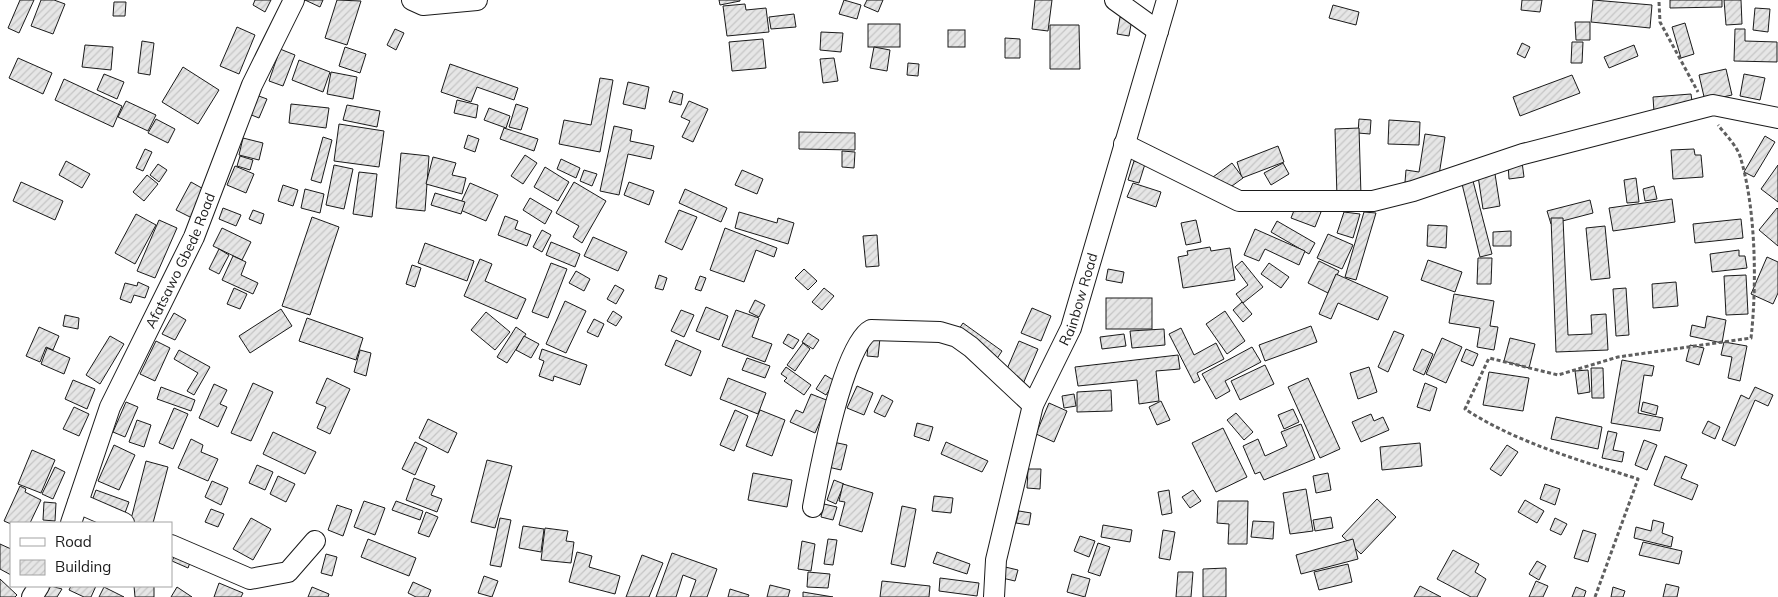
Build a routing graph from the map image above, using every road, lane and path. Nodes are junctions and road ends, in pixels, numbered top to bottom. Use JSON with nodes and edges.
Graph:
{"nodes":[{"id":1,"x":294,"y":0,"type":"edge"},
{"id":2,"x":412,"y":0,"type":"edge"},
{"id":3,"x":476,"y":0,"type":"edge"},
{"id":4,"x":1115,"y":0,"type":"edge"},
{"id":5,"x":1167,"y":0,"type":"edge"},
{"id":6,"x":1659,"y":2,"type":"dead end"},
{"id":7,"x":1158,"y":31,"type":"junction"},
{"id":8,"x":1706,"y":107,"type":"junction"},
{"id":9,"x":1778,"y":118,"type":"edge"},
{"id":10,"x":1124,"y":144,"type":"junction"},
{"id":11,"x":1033,"y":405,"type":"junction"},
{"id":12,"x":78,"y":503,"type":"junction"},
{"id":13,"x":813,"y":507,"type":"dead end"},
{"id":14,"x":71,"y":522,"type":"edge"},
{"id":15,"x":122,"y":522,"type":"edge"},
{"id":16,"x":315,"y":541,"type":"dead end"},
{"id":17,"x":172,"y":544,"type":"edge"},
{"id":18,"x":994,"y":597,"type":"edge"},
{"id":19,"x":1595,"y":597,"type":"edge"}],
"edges":[{"from":1,"to":12,"type":"street","name":"Afatsawo Gbede Road"},
{"from":2,"to":3,"type":"street"},
{"from":4,"to":7,"type":"street"},
{"from":5,"to":7,"type":"street","name":"Rainbow Road"},
{"from":6,"to":8,"type":"path"},
{"from":7,"to":10,"type":"street","name":"Rainbow Road"},
{"from":8,"to":9,"type":"street"},
{"from":8,"to":10,"type":"street"},
{"from":8,"to":19,"type":"path"},
{"from":10,"to":11,"type":"street","name":"Rainbow Road"},
{"from":11,"to":13,"type":"street"},
{"from":11,"to":18,"type":"street","name":"Rainbow Road"},
{"from":12,"to":14,"type":"street","name":"Afatsawo Gbede Road"},
{"from":12,"to":15,"type":"street"},
{"from":16,"to":17,"type":"street"}]}
